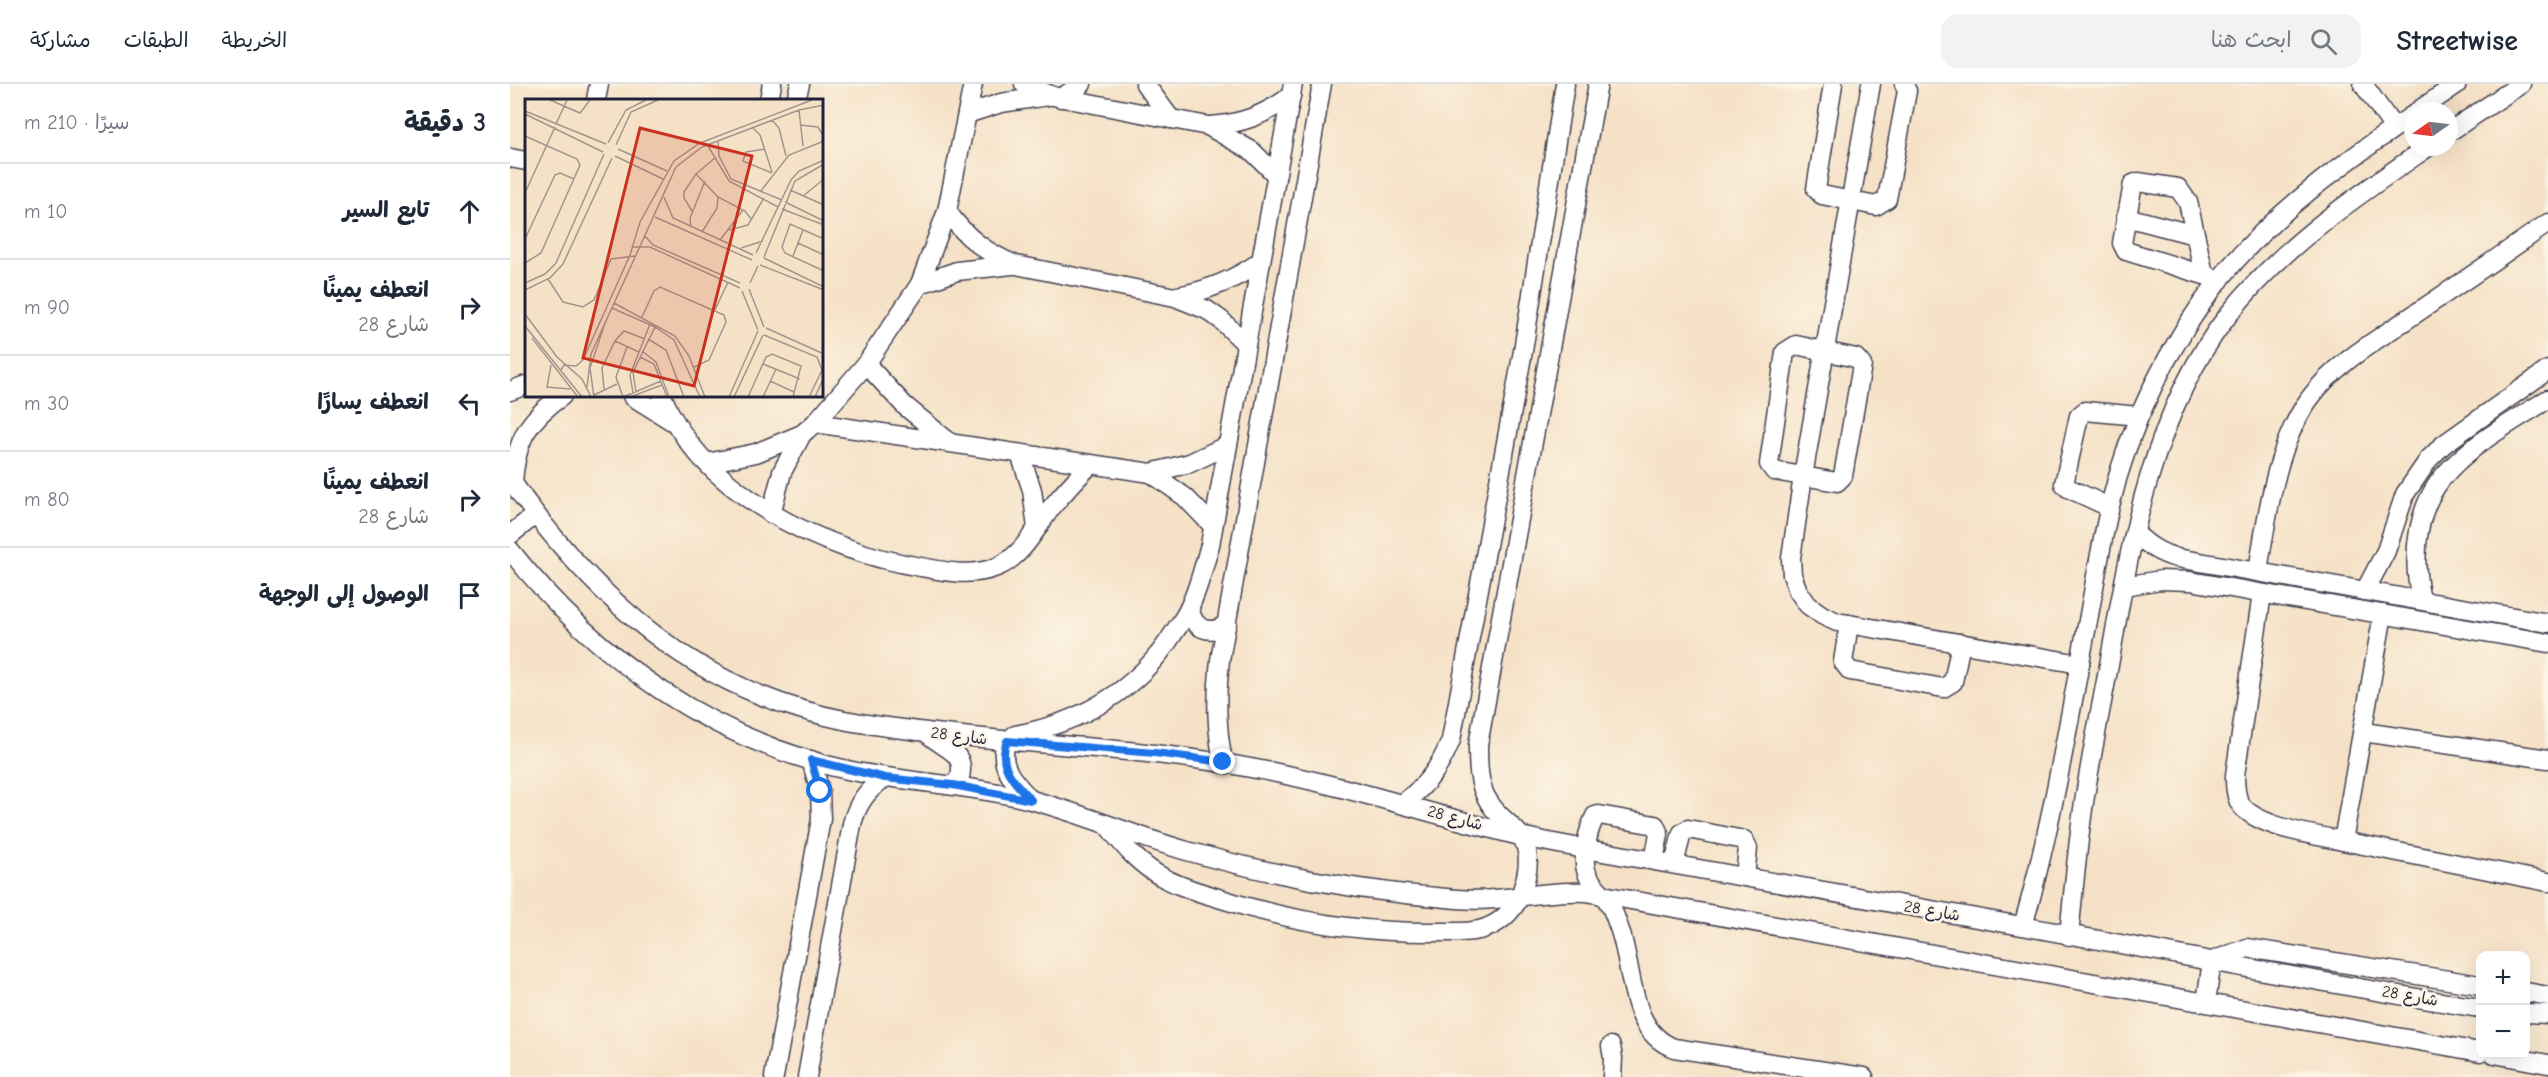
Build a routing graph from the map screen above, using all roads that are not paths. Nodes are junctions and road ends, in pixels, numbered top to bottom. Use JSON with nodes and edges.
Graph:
{"nodes":[{"id":1,"x":599,"y":84,"type":"edge"},
{"id":2,"x":772,"y":84,"type":"edge"},
{"id":3,"x":800,"y":84,"type":"edge"},
{"id":4,"x":972,"y":84,"type":"edge"},
{"id":5,"x":1024,"y":84,"type":"edge"},
{"id":6,"x":1082,"y":84,"type":"edge"},
{"id":7,"x":1145,"y":84,"type":"edge"},
{"id":8,"x":1322,"y":84,"type":"edge"},
{"id":9,"x":1565,"y":84,"type":"edge"},
{"id":10,"x":1599,"y":84,"type":"edge"},
{"id":11,"x":1833,"y":84,"type":"edge"},
{"id":12,"x":1871,"y":84,"type":"edge"},
{"id":13,"x":1904,"y":84,"type":"edge"},
{"id":14,"x":2363,"y":84,"type":"edge"},
{"id":15,"x":2457,"y":84,"type":"edge"},
{"id":16,"x":2521,"y":84,"type":"edge"},
{"id":17,"x":1292,"y":90,"type":"edge"},
{"id":18,"x":1057,"y":97,"type":"junction"},
{"id":19,"x":596,"y":99,"type":"edge"},
{"id":20,"x":769,"y":99,"type":"edge"},
{"id":21,"x":796,"y":99,"type":"edge"},
{"id":22,"x":2431,"y":102,"type":"edge"},
{"id":23,"x":967,"y":114,"type":"junction"},
{"id":24,"x":1171,"y":119,"type":"junction"},
{"id":25,"x":2404,"y":121,"type":"edge"},
{"id":26,"x":1208,"y":126,"type":"junction"},
{"id":27,"x":2458,"y":126,"type":"edge"},
{"id":28,"x":2394,"y":128,"type":"junction"},
{"id":29,"x":2415,"y":156,"type":"edge"},
{"id":30,"x":510,"y":158,"type":"edge"},
{"id":31,"x":525,"y":161,"type":"edge"},
{"id":32,"x":1276,"y":175,"type":"junction"},
{"id":33,"x":1851,"y":201,"type":"junction"},
{"id":34,"x":946,"y":211,"type":"junction"},
{"id":35,"x":2126,"y":217,"type":"junction"},
{"id":36,"x":2548,"y":223,"type":"edge"},
{"id":37,"x":2195,"y":235,"type":"junction"},
{"id":38,"x":1260,"y":262,"type":"junction"},
{"id":39,"x":1016,"y":265,"type":"junction"},
{"id":40,"x":2212,"y":277,"type":"junction"},
{"id":41,"x":920,"y":284,"type":"junction"},
{"id":42,"x":1175,"y":297,"type":"junction"},
{"id":43,"x":1246,"y":344,"type":"junction"},
{"id":44,"x":1523,"y":351,"type":"junction"},
{"id":45,"x":1825,"y":351,"type":"junction"},
{"id":46,"x":1548,"y":356,"type":"junction"},
{"id":47,"x":866,"y":364,"type":"junction"},
{"id":48,"x":2548,"y":370,"type":"edge"},
{"id":49,"x":525,"y":385,"type":"edge"},
{"id":50,"x":510,"y":391,"type":"edge"},
{"id":51,"x":559,"y":398,"type":"edge"},
{"id":52,"x":635,"y":398,"type":"edge"},
{"id":53,"x":663,"y":398,"type":"edge"},
{"id":54,"x":2548,"y":399,"type":"edge"},
{"id":55,"x":2139,"y":416,"type":"junction"},
{"id":56,"x":676,"y":423,"type":"junction"},
{"id":57,"x":809,"y":429,"type":"junction"},
{"id":58,"x":951,"y":443,"type":"junction"},
{"id":59,"x":1226,"y":446,"type":"junction"},
{"id":60,"x":1020,"y":454,"type":"junction"},
{"id":61,"x":708,"y":463,"type":"junction"},
{"id":62,"x":1092,"y":464,"type":"junction"},
{"id":63,"x":1151,"y":473,"type":"junction"},
{"id":64,"x":1803,"y":477,"type":"junction"},
{"id":65,"x":511,"y":481,"type":"edge"},
{"id":66,"x":2402,"y":502,"type":"junction"},
{"id":67,"x":2109,"y":507,"type":"junction"},
{"id":68,"x":2424,"y":512,"type":"junction"},
{"id":69,"x":535,"y":514,"type":"junction"},
{"id":70,"x":771,"y":514,"type":"junction"},
{"id":71,"x":1213,"y":526,"type":"junction"},
{"id":72,"x":1037,"y":528,"type":"junction"},
{"id":73,"x":2135,"y":533,"type":"junction"},
{"id":74,"x":510,"y":535,"type":"edge"},
{"id":75,"x":510,"y":550,"type":"edge"},
{"id":76,"x":2258,"y":571,"type":"junction"},
{"id":77,"x":2124,"y":586,"type":"junction"},
{"id":78,"x":2365,"y":591,"type":"junction"},
{"id":79,"x":2262,"y":594,"type":"junction"},
{"id":80,"x":2421,"y":600,"type":"junction"},
{"id":81,"x":1190,"y":608,"type":"junction"},
{"id":82,"x":2383,"y":614,"type":"junction"},
{"id":83,"x":2548,"y":623,"type":"edge"},
{"id":84,"x":1227,"y":624,"type":"junction"},
{"id":85,"x":1849,"y":624,"type":"junction"},
{"id":86,"x":1961,"y":643,"type":"junction"},
{"id":87,"x":2548,"y":644,"type":"edge"},
{"id":88,"x":2080,"y":664,"type":"junction"},
{"id":89,"x":1455,"y":721,"type":"junction"},
{"id":90,"x":1480,"y":726,"type":"junction"},
{"id":91,"x":926,"y":732,"type":"junction"},
{"id":92,"x":2363,"y":732,"type":"junction"},
{"id":93,"x":1007,"y":741,"type":"junction"},
{"id":94,"x":2548,"y":759,"type":"edge"},
{"id":95,"x":811,"y":760,"type":"junction"},
{"id":96,"x":1223,"y":762,"type":"junction"},
{"id":97,"x":885,"y":778,"type":"junction"},
{"id":98,"x":953,"y":785,"type":"junction"},
{"id":99,"x":1031,"y":800,"type":"junction"},
{"id":100,"x":2053,"y":802,"type":"junction"},
{"id":101,"x":1402,"y":804,"type":"junction"},
{"id":102,"x":2083,"y":809,"type":"junction"},
{"id":103,"x":1108,"y":826,"type":"junction"},
{"id":104,"x":1521,"y":836,"type":"junction"},
{"id":105,"x":2343,"y":841,"type":"junction"},
{"id":106,"x":1586,"y":848,"type":"junction"},
{"id":107,"x":816,"y":849,"type":"junction"},
{"id":108,"x":847,"y":855,"type":"junction"},
{"id":109,"x":1654,"y":861,"type":"junction"},
{"id":110,"x":1674,"y":864,"type":"junction"},
{"id":111,"x":1745,"y":877,"type":"junction"},
{"id":112,"x":2548,"y":882,"type":"edge"},
{"id":113,"x":1603,"y":895,"type":"junction"},
{"id":114,"x":1520,"y":896,"type":"junction"},
{"id":115,"x":2023,"y":926,"type":"junction"},
{"id":116,"x":2069,"y":936,"type":"junction"},
{"id":117,"x":2212,"y":961,"type":"junction"},
{"id":118,"x":2476,"y":984,"type":"edge"},
{"id":119,"x":2530,"y":993,"type":"edge"},
{"id":120,"x":2548,"y":996,"type":"edge"},
{"id":121,"x":2206,"y":1002,"type":"junction"},
{"id":122,"x":2476,"y":1007,"type":"edge"},
{"id":123,"x":2530,"y":1013,"type":"edge"},
{"id":124,"x":2548,"y":1014,"type":"edge"},
{"id":125,"x":1611,"y":1046,"type":"dead end"},
{"id":126,"x":2476,"y":1051,"type":"edge"},
{"id":127,"x":2521,"y":1059,"type":"edge"},
{"id":128,"x":2548,"y":1064,"type":"edge"},
{"id":129,"x":774,"y":1077,"type":"edge"},
{"id":130,"x":807,"y":1077,"type":"edge"},
{"id":131,"x":1612,"y":1077,"type":"edge"},
{"id":132,"x":1864,"y":1077,"type":"edge"}],
"edges":[{"from":1,"to":19,"type":"street"},
{"from":2,"to":20,"type":"street"},
{"from":3,"to":21,"type":"street"},
{"from":4,"to":23,"type":"street"},
{"from":5,"to":18,"type":"street"},
{"from":6,"to":18,"type":"street"},
{"from":7,"to":24,"type":"street"},
{"from":8,"to":84,"type":"street"},
{"from":9,"to":44,"type":"street"},
{"from":10,"to":46,"type":"street"},
{"from":11,"to":33,"type":"street"},
{"from":12,"to":33,"type":"street"},
{"from":13,"to":33,"type":"street"},
{"from":14,"to":28,"type":"street"},
{"from":15,"to":22,"type":"street"},
{"from":16,"to":27,"type":"street"},
{"from":17,"to":26,"type":"street"},
{"from":17,"to":32,"type":"street"},
{"from":18,"to":23,"type":"street"},
{"from":18,"to":24,"type":"street"},
{"from":23,"to":34,"type":"street"},
{"from":24,"to":26,"type":"street"},
{"from":25,"to":28,"type":"street"},
{"from":26,"to":32,"type":"street"},
{"from":28,"to":40,"type":"street"},
{"from":29,"to":73,"type":"street"},
{"from":30,"to":31,"type":"street"},
{"from":32,"to":38,"type":"street"},
{"from":33,"to":45,"type":"street"},
{"from":34,"to":39,"type":"street"},
{"from":34,"to":41,"type":"street"},
{"from":35,"to":37,"type":"street"},
{"from":35,"to":37,"type":"street"},
{"from":35,"to":40,"type":"street"},
{"from":36,"to":76,"type":"street"},
{"from":37,"to":40,"type":"street"},
{"from":38,"to":42,"type":"street"},
{"from":38,"to":43,"type":"street"},
{"from":39,"to":41,"type":"street"},
{"from":39,"to":42,"type":"street"},
{"from":40,"to":55,"type":"street"},
{"from":41,"to":47,"type":"street"},
{"from":42,"to":43,"type":"street"},
{"from":43,"to":59,"type":"street"},
{"from":44,"to":46,"type":"street"},
{"from":44,"to":89,"type":"street"},
{"from":45,"to":64,"type":"street"},
{"from":45,"to":64,"type":"street"},
{"from":45,"to":64,"type":"street"},
{"from":46,"to":90,"type":"street"},
{"from":47,"to":57,"type":"street"},
{"from":47,"to":58,"type":"street"},
{"from":48,"to":66,"type":"street"},
{"from":49,"to":50,"type":"street"},
{"from":51,"to":65,"type":"street"},
{"from":52,"to":56,"type":"street"},
{"from":53,"to":56,"type":"street"},
{"from":54,"to":68,"type":"street"},
{"from":55,"to":67,"type":"street"},
{"from":55,"to":67,"type":"street"},
{"from":56,"to":61,"type":"street"},
{"from":57,"to":58,"type":"street"},
{"from":57,"to":61,"type":"street"},
{"from":57,"to":70,"type":"street"},
{"from":58,"to":60,"type":"street"},
{"from":59,"to":63,"type":"street"},
{"from":59,"to":71,"type":"street"},
{"from":60,"to":62,"type":"street"},
{"from":60,"to":72,"type":"street"},
{"from":61,"to":70,"type":"street"},
{"from":62,"to":63,"type":"street"},
{"from":62,"to":72,"type":"street"},
{"from":63,"to":71,"type":"street"},
{"from":64,"to":85,"type":"street"},
{"from":65,"to":69,"type":"street","name":"شارع 28"},
{"from":66,"to":68,"type":"street"},
{"from":66,"to":78,"type":"street"},
{"from":67,"to":88,"type":"street"},
{"from":68,"to":80,"type":"street"},
{"from":69,"to":74,"type":"street"},
{"from":69,"to":91,"type":"street","name":"شارع 28"},
{"from":70,"to":72,"type":"street"},
{"from":71,"to":81,"type":"street"},
{"from":73,"to":76,"type":"street"},
{"from":73,"to":77,"type":"street"},
{"from":75,"to":95,"type":"street"},
{"from":76,"to":78,"type":"street"},
{"from":77,"to":79,"type":"street"},
{"from":77,"to":102,"type":"street"},
{"from":78,"to":80,"type":"street"},
{"from":79,"to":82,"type":"street"},
{"from":79,"to":105,"type":"street"},
{"from":80,"to":83,"type":"street"},
{"from":81,"to":84,"type":"street"},
{"from":81,"to":93,"type":"street"},
{"from":82,"to":87,"type":"street"},
{"from":82,"to":92,"type":"street"},
{"from":84,"to":96,"type":"street"},
{"from":85,"to":86,"type":"street"},
{"from":85,"to":86,"type":"street"},
{"from":86,"to":88,"type":"street"},
{"from":88,"to":100,"type":"street"},
{"from":89,"to":90,"type":"street"},
{"from":89,"to":101,"type":"street"},
{"from":90,"to":104,"type":"street"},
{"from":91,"to":93,"type":"street","name":"شارع 28"},
{"from":91,"to":98,"type":"street"},
{"from":92,"to":94,"type":"street"},
{"from":92,"to":105,"type":"street"},
{"from":93,"to":96,"type":"street","name":"شارع 28"},
{"from":93,"to":99,"type":"street"},
{"from":95,"to":97,"type":"street"},
{"from":95,"to":107,"type":"street"},
{"from":96,"to":101,"type":"street","name":"شارع 28"},
{"from":97,"to":98,"type":"street"},
{"from":97,"to":108,"type":"street"},
{"from":98,"to":99,"type":"street"},
{"from":99,"to":103,"type":"street"},
{"from":100,"to":102,"type":"street"},
{"from":100,"to":115,"type":"street"},
{"from":101,"to":104,"type":"street","name":"شارع 28"},
{"from":102,"to":116,"type":"street"},
{"from":103,"to":114,"type":"street"},
{"from":103,"to":114,"type":"street"},
{"from":104,"to":106,"type":"street","name":"شارع 28"},
{"from":104,"to":114,"type":"street"},
{"from":105,"to":112,"type":"street"},
{"from":106,"to":109,"type":"street","name":"شارع 28"},
{"from":106,"to":109,"type":"street"},
{"from":106,"to":113,"type":"street"},
{"from":107,"to":108,"type":"street"},
{"from":107,"to":129,"type":"street"},
{"from":108,"to":130,"type":"street"},
{"from":109,"to":110,"type":"street","name":"شارع 28"},
{"from":110,"to":111,"type":"street","name":"شارع 28"},
{"from":110,"to":111,"type":"street"},
{"from":111,"to":115,"type":"street","name":"شارع 28"},
{"from":113,"to":114,"type":"street"},
{"from":113,"to":121,"type":"street"},
{"from":113,"to":132,"type":"street"},
{"from":115,"to":116,"type":"street","name":"شارع 28"},
{"from":116,"to":117,"type":"street","name":"شارع 28"},
{"from":117,"to":118,"type":"street"},
{"from":117,"to":121,"type":"street"},
{"from":117,"to":122,"type":"street","name":"شارع 28"},
{"from":119,"to":120,"type":"street"},
{"from":121,"to":126,"type":"street"},
{"from":123,"to":124,"type":"street"},
{"from":125,"to":131,"type":"street"},
{"from":127,"to":128,"type":"street"}]}
